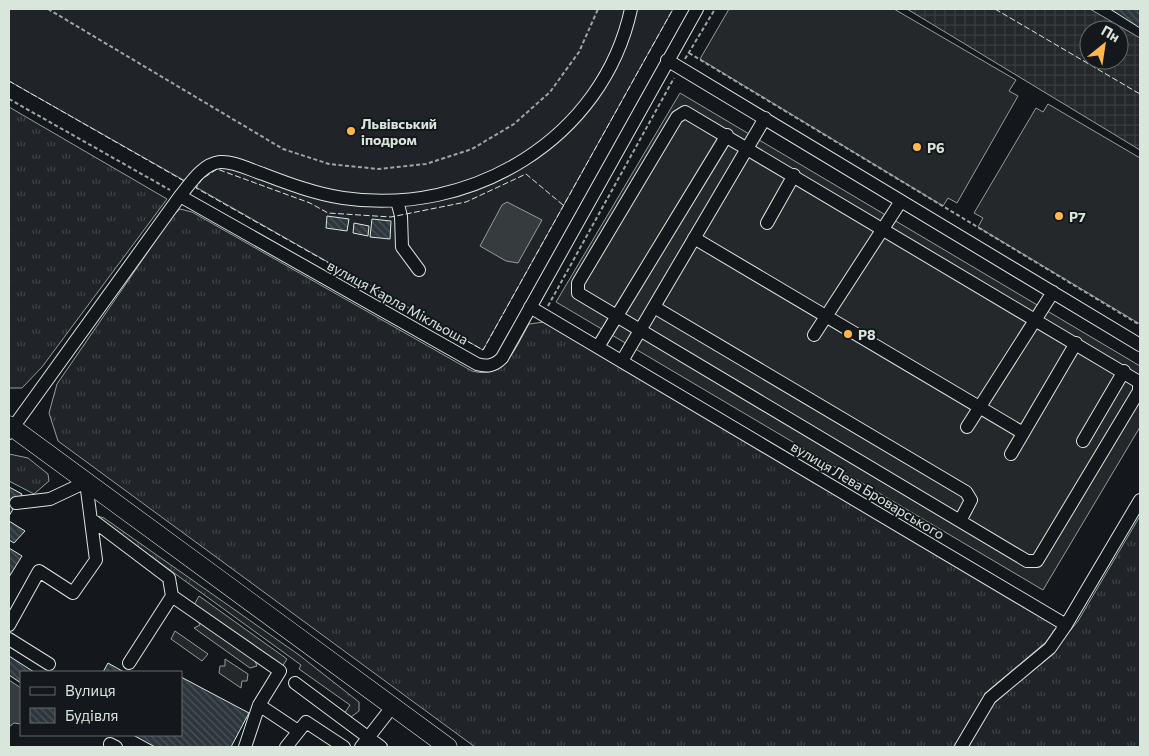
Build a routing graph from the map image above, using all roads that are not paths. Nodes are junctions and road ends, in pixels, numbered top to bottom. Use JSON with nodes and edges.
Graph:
{"nodes":[{"id":1,"x":631,"y":9,"type":"edge"},
{"id":2,"x":697,"y":9,"type":"edge"},
{"id":3,"x":667,"y":60,"type":"junction"},
{"id":4,"x":765,"y":118,"type":"junction"},
{"id":5,"x":727,"y":135,"type":"junction"},
{"id":6,"x":748,"y":148,"type":"junction"},
{"id":7,"x":794,"y":175,"type":"junction"},
{"id":8,"x":180,"y":196,"type":"junction"},
{"id":9,"x":397,"y":201,"type":"junction"},
{"id":10,"x":901,"y":201,"type":"junction"},
{"id":11,"x":767,"y":223,"type":"dead end"},
{"id":12,"x":883,"y":228,"type":"junction"},
{"id":13,"x":694,"y":238,"type":"junction"},
{"id":14,"x":419,"y":270,"type":"dead end"},
{"id":15,"x":1053,"y":292,"type":"junction"},
{"id":16,"x":530,"y":307,"type":"junction"},
{"id":17,"x":654,"y":307,"type":"junction"},
{"id":18,"x":826,"y":316,"type":"junction"},
{"id":19,"x":616,"y":317,"type":"junction"},
{"id":20,"x":1036,"y":319,"type":"junction"},
{"id":21,"x":640,"y":331,"type":"junction"},
{"id":22,"x":814,"y":335,"type":"dead end"},
{"id":23,"x":1076,"y":343,"type":"junction"},
{"id":24,"x":1140,"y":345,"type":"edge"},
{"id":25,"x":598,"y":347,"type":"junction"},
{"id":26,"x":622,"y":361,"type":"junction"},
{"id":27,"x":1124,"y":371,"type":"junction"},
{"id":28,"x":979,"y":407,"type":"junction"},
{"id":29,"x":967,"y":427,"type":"dead end"},
{"id":30,"x":10,"y":429,"type":"edge"},
{"id":31,"x":1023,"y":433,"type":"junction"},
{"id":32,"x":1083,"y":440,"type":"dead end"},
{"id":33,"x":1011,"y":454,"type":"dead end"},
{"id":34,"x":86,"y":482,"type":"junction"},
{"id":35,"x":1140,"y":500,"type":"edge"},
{"id":36,"x":16,"y":503,"type":"dead end"},
{"id":37,"x":92,"y":519,"type":"junction"},
{"id":38,"x":960,"y":521,"type":"junction"},
{"id":39,"x":172,"y":596,"type":"junction"},
{"id":40,"x":9,"y":624,"type":"edge"},
{"id":41,"x":1066,"y":625,"type":"junction"},
{"id":42,"x":9,"y":638,"type":"edge"},
{"id":43,"x":129,"y":663,"type":"dead end"},
{"id":44,"x":50,"y":664,"type":"dead end"},
{"id":45,"x":295,"y":682,"type":"dead end"},
{"id":46,"x":260,"y":705,"type":"junction"},
{"id":47,"x":392,"y":707,"type":"junction"},
{"id":48,"x":298,"y":731,"type":"junction"},
{"id":49,"x":364,"y":742,"type":"edge"},
{"id":50,"x":245,"y":747,"type":"edge"},
{"id":51,"x":286,"y":747,"type":"edge"},
{"id":52,"x":344,"y":747,"type":"edge"},
{"id":53,"x":381,"y":747,"type":"edge"},
{"id":54,"x":448,"y":747,"type":"edge"},
{"id":55,"x":961,"y":747,"type":"edge"}],
"edges":[{"from":1,"to":9,"type":"street"},
{"from":2,"to":3,"type":"street","name":"вулиця Карла Мікльоша"},
{"from":3,"to":4,"type":"street"},
{"from":3,"to":16,"type":"street","name":"вулиця Карла Мікльоша"},
{"from":4,"to":6,"type":"street"},
{"from":4,"to":10,"type":"street"},
{"from":5,"to":6,"type":"street"},
{"from":5,"to":19,"type":"street"},
{"from":5,"to":19,"type":"street"},
{"from":6,"to":7,"type":"street"},
{"from":6,"to":13,"type":"street"},
{"from":7,"to":11,"type":"street"},
{"from":7,"to":12,"type":"street"},
{"from":8,"to":9,"type":"street"},
{"from":8,"to":16,"type":"street","name":"вулиця Карла Мікльоша"},
{"from":8,"to":30,"type":"street"},
{"from":9,"to":14,"type":"street"},
{"from":10,"to":12,"type":"street"},
{"from":10,"to":15,"type":"street"},
{"from":12,"to":18,"type":"street"},
{"from":12,"to":20,"type":"street"},
{"from":13,"to":17,"type":"street"},
{"from":13,"to":18,"type":"street"},
{"from":15,"to":20,"type":"street"},
{"from":15,"to":24,"type":"street"},
{"from":16,"to":25,"type":"street","name":"вулиця Лева Броварського"},
{"from":17,"to":21,"type":"street"},
{"from":17,"to":38,"type":"street"},
{"from":18,"to":22,"type":"street"},
{"from":18,"to":28,"type":"street"},
{"from":19,"to":21,"type":"street"},
{"from":19,"to":25,"type":"street"},
{"from":20,"to":23,"type":"street"},
{"from":20,"to":28,"type":"street"},
{"from":21,"to":26,"type":"street"},
{"from":21,"to":38,"type":"street"},
{"from":23,"to":27,"type":"street"},
{"from":23,"to":31,"type":"street"},
{"from":25,"to":26,"type":"street","name":"вулиця Лева Броварського"},
{"from":26,"to":41,"type":"street","name":"вулиця Лева Броварського"},
{"from":27,"to":32,"type":"street"},
{"from":27,"to":38,"type":"street"},
{"from":28,"to":29,"type":"street"},
{"from":28,"to":31,"type":"street"},
{"from":30,"to":34,"type":"highway"},
{"from":31,"to":33,"type":"street"},
{"from":34,"to":36,"type":"street"},
{"from":34,"to":37,"type":"street"},
{"from":34,"to":47,"type":"highway"},
{"from":35,"to":41,"type":"street"},
{"from":37,"to":39,"type":"street"},
{"from":37,"to":40,"type":"street"},
{"from":39,"to":43,"type":"street"},
{"from":39,"to":46,"type":"street"},
{"from":41,"to":55,"type":"street"},
{"from":42,"to":44,"type":"street"},
{"from":45,"to":49,"type":"street"},
{"from":46,"to":48,"type":"street"},
{"from":46,"to":50,"type":"street"},
{"from":47,"to":49,"type":"street"},
{"from":47,"to":54,"type":"highway"},
{"from":48,"to":51,"type":"street"},
{"from":48,"to":52,"type":"street"},
{"from":49,"to":53,"type":"street"}]}
